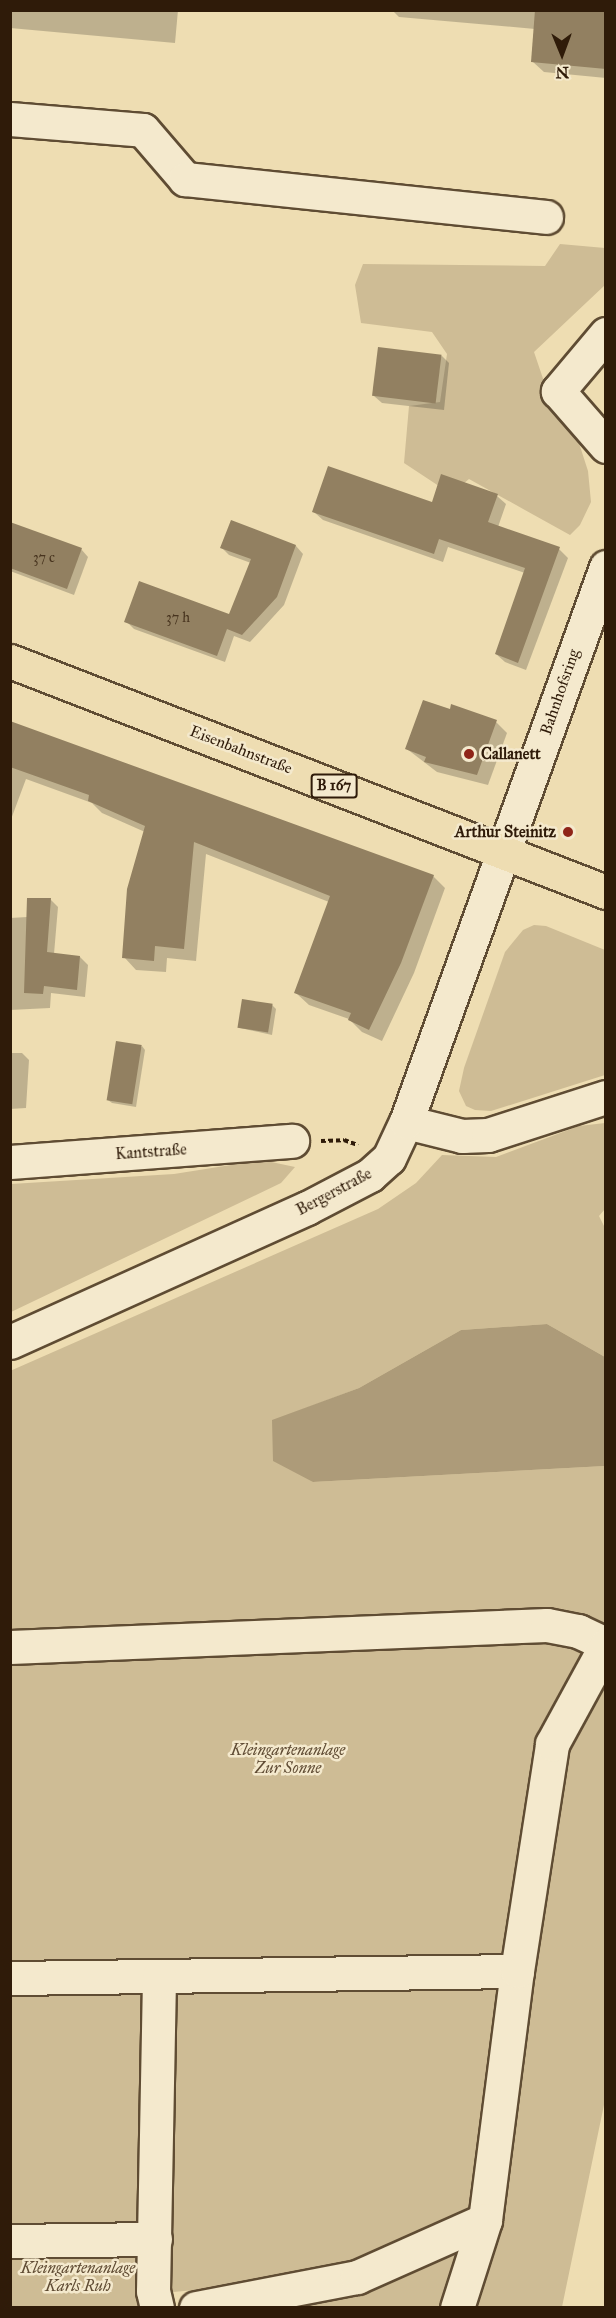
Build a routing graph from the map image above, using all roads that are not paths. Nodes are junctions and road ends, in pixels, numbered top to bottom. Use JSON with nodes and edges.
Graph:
{"nodes":[{"id":1,"x":10,"y":119,"type":"edge"},
{"id":2,"x":546,"y":218,"type":"dead end"},
{"id":3,"x":606,"y":334,"type":"edge"},
{"id":4,"x":606,"y":447,"type":"edge"},
{"id":5,"x":606,"y":567,"type":"edge"},
{"id":6,"x":10,"y":661,"type":"edge"},
{"id":7,"x":503,"y":852,"type":"junction"},
{"id":8,"x":606,"y":892,"type":"edge"},
{"id":9,"x":606,"y":1097,"type":"edge"},
{"id":10,"x":405,"y":1122,"type":"junction"},
{"id":11,"x":292,"y":1141,"type":"road end"},
{"id":12,"x":10,"y":1162,"type":"edge"},
{"id":13,"x":10,"y":1342,"type":"edge"},
{"id":14,"x":606,"y":1644,"type":"edge"},
{"id":15,"x":10,"y":1647,"type":"edge"},
{"id":16,"x":517,"y":1971,"type":"junction"},
{"id":17,"x":159,"y":1976,"type":"junction"},
{"id":18,"x":10,"y":1978,"type":"edge"},
{"id":19,"x":485,"y":2220,"type":"junction"},
{"id":20,"x":155,"y":2239,"type":"junction"},
{"id":21,"x":10,"y":2241,"type":"edge"},
{"id":22,"x":158,"y":2307,"type":"edge"},
{"id":23,"x":196,"y":2307,"type":"edge"},
{"id":24,"x":457,"y":2307,"type":"edge"}],
"edges":[{"from":1,"to":2,"type":"street"},
{"from":3,"to":4,"type":"street"},
{"from":5,"to":7,"type":"street","name":"Bahnhofsring"},
{"from":6,"to":7,"type":"main road","name":"Eisenbahnstraße","number":"B 167"},
{"from":7,"to":8,"type":"main road","name":"Eisenbahnstraße","number":"B 167"},
{"from":7,"to":10,"type":"street","name":"Bergerstraße"},
{"from":9,"to":10,"type":"street"},
{"from":10,"to":13,"type":"street","name":"Bergerstraße"},
{"from":11,"to":12,"type":"street","name":"Kantstraße"},
{"from":14,"to":15,"type":"street"},
{"from":14,"to":16,"type":"street"},
{"from":16,"to":17,"type":"street"},
{"from":16,"to":19,"type":"street"},
{"from":17,"to":18,"type":"street"},
{"from":17,"to":20,"type":"street"},
{"from":19,"to":23,"type":"street"},
{"from":19,"to":24,"type":"street"},
{"from":20,"to":21,"type":"street"},
{"from":20,"to":22,"type":"street"}]}
